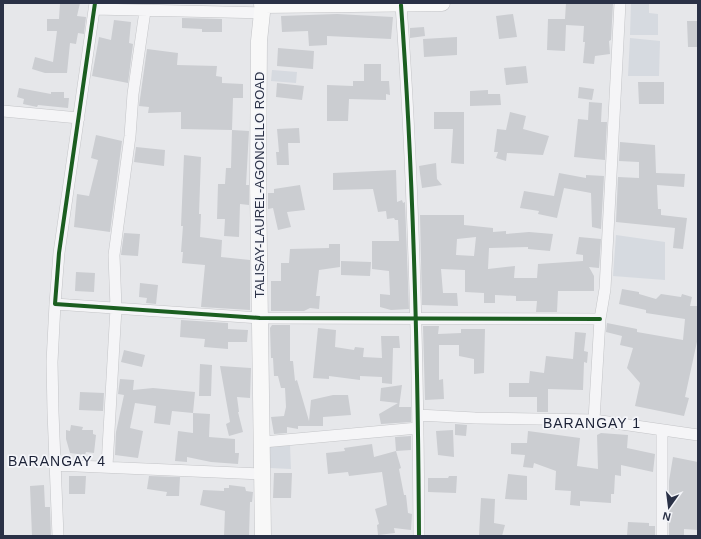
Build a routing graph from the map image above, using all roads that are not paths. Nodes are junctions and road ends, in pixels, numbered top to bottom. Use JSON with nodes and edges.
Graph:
{"nodes":[{"id":1,"x":442,"y":3,"type":"edge"},
{"id":2,"x":620,"y":3,"type":"edge"},
{"id":3,"x":401,"y":4,"type":"junction"},
{"id":4,"x":95,"y":6,"type":"edge"},
{"id":5,"x":262,"y":7,"type":"edge"},
{"id":6,"x":145,"y":11,"type":"junction"},
{"id":7,"x":3,"y":111,"type":"edge"},
{"id":8,"x":79,"y":118,"type":"junction"},
{"id":9,"x":55,"y":304,"type":"junction"},
{"id":10,"x":116,"y":308,"type":"junction"},
{"id":11,"x":260,"y":318,"type":"junction"},
{"id":12,"x":600,"y":318,"type":"junction"},
{"id":13,"x":416,"y":319,"type":"junction"},
{"id":14,"x":418,"y":415,"type":"junction"},
{"id":15,"x":594,"y":420,"type":"junction"},
{"id":16,"x":418,"y":428,"type":"junction"},
{"id":17,"x":662,"y":430,"type":"junction"},
{"id":18,"x":698,"y":435,"type":"edge"},
{"id":19,"x":263,"y":442,"type":"junction"},
{"id":20,"x":54,"y":465,"type":"junction"},
{"id":21,"x":107,"y":466,"type":"junction"},
{"id":22,"x":263,"y":474,"type":"junction"},
{"id":23,"x":58,"y":536,"type":"edge"},
{"id":24,"x":263,"y":536,"type":"edge"},
{"id":25,"x":419,"y":536,"type":"edge"},
{"id":26,"x":662,"y":536,"type":"edge"}],
"edges":[{"from":1,"to":3,"type":"main road"},
{"from":2,"to":12,"type":"street"},
{"from":3,"to":5,"type":"main road"},
{"from":3,"to":13,"type":"street"},
{"from":4,"to":6,"type":"street"},
{"from":4,"to":8,"type":"street"},
{"from":5,"to":6,"type":"street"},
{"from":5,"to":11,"type":"main road","name":"TALISAY-LAUREL-AGONCILLO ROAD"},
{"from":6,"to":10,"type":"street"},
{"from":7,"to":8,"type":"street"},
{"from":8,"to":9,"type":"street"},
{"from":9,"to":10,"type":"street"},
{"from":9,"to":20,"type":"street"},
{"from":10,"to":11,"type":"street"},
{"from":10,"to":21,"type":"street"},
{"from":11,"to":13,"type":"street"},
{"from":11,"to":19,"type":"main road","name":"TALISAY-LAUREL-AGONCILLO ROAD"},
{"from":12,"to":13,"type":"street"},
{"from":12,"to":15,"type":"street"},
{"from":13,"to":14,"type":"street"},
{"from":14,"to":15,"type":"street"},
{"from":14,"to":16,"type":"street"},
{"from":15,"to":17,"type":"street"},
{"from":16,"to":19,"type":"street"},
{"from":16,"to":25,"type":"street"},
{"from":17,"to":18,"type":"street"},
{"from":17,"to":26,"type":"street"},
{"from":19,"to":22,"type":"main road","name":"TALISAY-LAUREL-AGONCILLO ROAD"},
{"from":20,"to":21,"type":"street"},
{"from":20,"to":23,"type":"street"},
{"from":21,"to":22,"type":"street"},
{"from":22,"to":24,"type":"main road","name":"TALISAY-LAUREL-AGONCILLO ROAD"}]}
